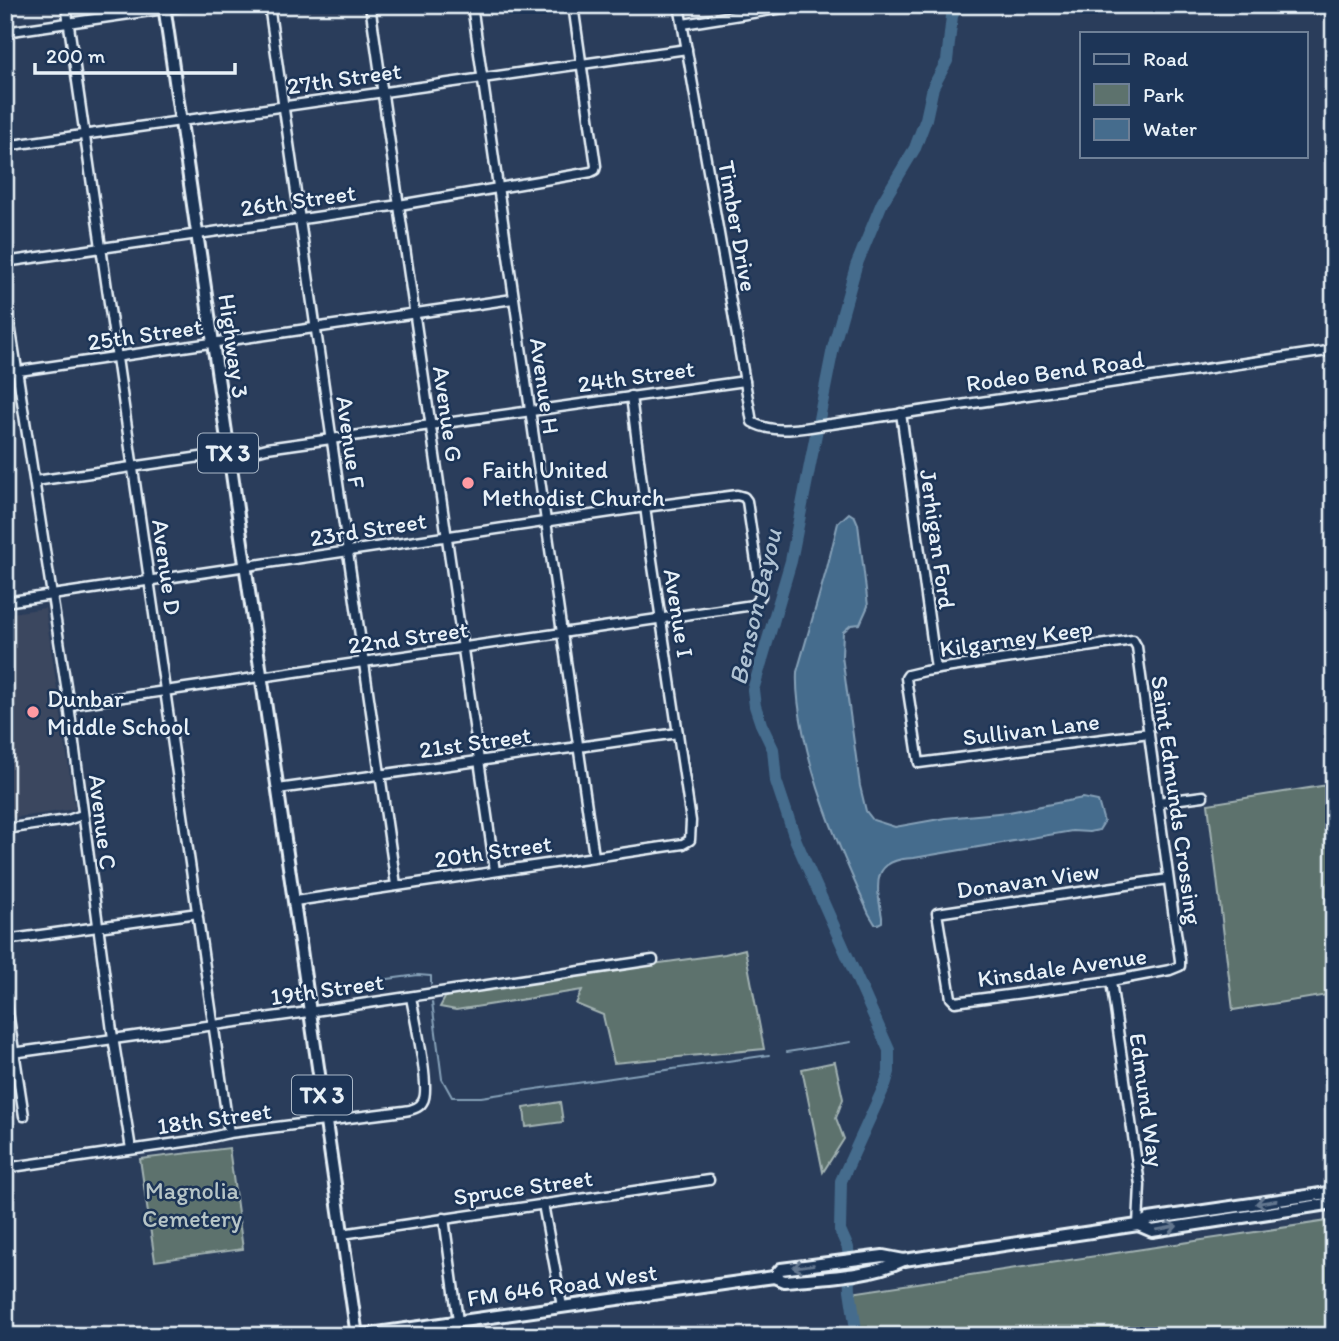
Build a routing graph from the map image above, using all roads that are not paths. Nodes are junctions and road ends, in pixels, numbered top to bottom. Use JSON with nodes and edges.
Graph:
{"nodes":[{"id":1,"x":66,"y":5,"type":"edge"},
{"id":2,"x":192,"y":5,"type":"edge"},
{"id":3,"x":269,"y":5,"type":"edge"},
{"id":4,"x":370,"y":5,"type":"edge"},
{"id":5,"x":472,"y":5,"type":"edge"},
{"id":6,"x":573,"y":5,"type":"edge"},
{"id":7,"x":680,"y":5,"type":"edge"},
{"id":8,"x":803,"y":5,"type":"edge"},
{"id":9,"x":164,"y":7,"type":"edge"},
{"id":10,"x":69,"y":23,"type":"junction"},
{"id":11,"x":682,"y":24,"type":"junction"},
{"id":12,"x":5,"y":32,"type":"edge"},
{"id":13,"x":687,"y":49,"type":"junction"},
{"id":14,"x":582,"y":64,"type":"junction"},
{"id":15,"x":482,"y":79,"type":"junction"},
{"id":16,"x":382,"y":92,"type":"junction"},
{"id":17,"x":283,"y":106,"type":"junction"},
{"id":18,"x":180,"y":120,"type":"junction"},
{"id":19,"x":85,"y":134,"type":"junction"},
{"id":20,"x":5,"y":146,"type":"edge"},
{"id":21,"x":497,"y":188,"type":"junction"},
{"id":22,"x":398,"y":205,"type":"junction"},
{"id":23,"x":299,"y":219,"type":"junction"},
{"id":24,"x":197,"y":233,"type":"junction"},
{"id":25,"x":101,"y":248,"type":"junction"},
{"id":26,"x":5,"y":262,"type":"edge"},
{"id":27,"x":5,"y":292,"type":"edge"},
{"id":28,"x":513,"y":299,"type":"junction"},
{"id":29,"x":415,"y":314,"type":"junction"},
{"id":30,"x":316,"y":330,"type":"junction"},
{"id":31,"x":213,"y":344,"type":"junction"},
{"id":32,"x":1334,"y":350,"type":"edge"},
{"id":33,"x":117,"y":358,"type":"junction"},
{"id":34,"x":18,"y":372,"type":"junction"},
{"id":35,"x":5,"y":373,"type":"edge"},
{"id":36,"x":745,"y":381,"type":"junction"},
{"id":37,"x":631,"y":396,"type":"junction"},
{"id":38,"x":529,"y":410,"type":"junction"},
{"id":39,"x":901,"y":413,"type":"junction"},
{"id":40,"x":430,"y":424,"type":"junction"},
{"id":41,"x":782,"y":431,"type":"joint"},
{"id":42,"x":331,"y":439,"type":"junction"},
{"id":43,"x":228,"y":453,"type":"junction"},
{"id":44,"x":133,"y":467,"type":"junction"},
{"id":45,"x":34,"y":481,"type":"junction"},
{"id":46,"x":645,"y":507,"type":"junction"},
{"id":47,"x":545,"y":522,"type":"junction"},
{"id":48,"x":446,"y":537,"type":"junction"},
{"id":49,"x":348,"y":552,"type":"junction"},
{"id":50,"x":245,"y":567,"type":"junction"},
{"id":51,"x":149,"y":582,"type":"junction"},
{"id":52,"x":50,"y":596,"type":"junction"},
{"id":53,"x":5,"y":602,"type":"edge"},
{"id":54,"x":753,"y":605,"type":"joint"},
{"id":55,"x":661,"y":619,"type":"junction"},
{"id":56,"x":561,"y":634,"type":"junction"},
{"id":57,"x":1133,"y":640,"type":"joint"},
{"id":58,"x":463,"y":648,"type":"junction"},
{"id":59,"x":364,"y":663,"type":"junction"},
{"id":60,"x":936,"y":669,"type":"junction"},
{"id":61,"x":261,"y":677,"type":"junction"},
{"id":62,"x":165,"y":691,"type":"junction"},
{"id":63,"x":69,"y":705,"type":"junction"},
{"id":64,"x":678,"y":733,"type":"junction"},
{"id":65,"x":1149,"y":733,"type":"junction"},
{"id":66,"x":578,"y":747,"type":"junction"},
{"id":67,"x":479,"y":761,"type":"junction"},
{"id":68,"x":919,"y":763,"type":"joint"},
{"id":69,"x":381,"y":774,"type":"junction"},
{"id":70,"x":278,"y":789,"type":"junction"},
{"id":71,"x":1203,"y":796,"type":"dead end"},
{"id":72,"x":1158,"y":802,"type":"junction"},
{"id":73,"x":82,"y":815,"type":"junction"},
{"id":74,"x":5,"y":829,"type":"edge"},
{"id":75,"x":690,"y":835,"type":"joint"},
{"id":76,"x":594,"y":856,"type":"junction"},
{"id":77,"x":495,"y":871,"type":"junction"},
{"id":78,"x":1168,"y":879,"type":"junction"},
{"id":79,"x":396,"y":885,"type":"junction"},
{"id":80,"x":295,"y":901,"type":"junction"},
{"id":81,"x":198,"y":913,"type":"junction"},
{"id":82,"x":97,"y":927,"type":"junction"},
{"id":83,"x":5,"y":940,"type":"edge"},
{"id":84,"x":653,"y":960,"type":"dead end"},
{"id":85,"x":1180,"y":966,"type":"joint"},
{"id":86,"x":1111,"y":981,"type":"junction"},
{"id":87,"x":5,"y":992,"type":"edge"},
{"id":88,"x":411,"y":997,"type":"junction"},
{"id":89,"x":951,"y":998,"type":"joint"},
{"id":90,"x":308,"y":1012,"type":"junction"},
{"id":91,"x":213,"y":1024,"type":"junction"},
{"id":92,"x":113,"y":1039,"type":"junction"},
{"id":93,"x":9,"y":1053,"type":"edge"},
{"id":94,"x":24,"y":1116,"type":"dead end"},
{"id":95,"x":326,"y":1123,"type":"junction"},
{"id":96,"x":229,"y":1133,"type":"junction"},
{"id":97,"x":131,"y":1149,"type":"junction"},
{"id":98,"x":28,"y":1152,"type":"dead end"},
{"id":99,"x":30,"y":1164,"type":"junction"},
{"id":100,"x":5,"y":1168,"type":"edge"},
{"id":101,"x":709,"y":1180,"type":"dead end"},
{"id":102,"x":1334,"y":1192,"type":"edge"},
{"id":103,"x":1334,"y":1203,"type":"edge"},
{"id":104,"x":543,"y":1204,"type":"junction"},
{"id":105,"x":1238,"y":1207,"type":"junction"},
{"id":106,"x":444,"y":1218,"type":"junction"},
{"id":107,"x":1197,"y":1223,"type":"junction"},
{"id":108,"x":1138,"y":1225,"type":"junction"},
{"id":109,"x":342,"y":1234,"type":"junction"},
{"id":110,"x":904,"y":1259,"type":"junction"},
{"id":111,"x":774,"y":1277,"type":"junction"},
{"id":112,"x":562,"y":1307,"type":"junction"},
{"id":113,"x":458,"y":1321,"type":"junction"},
{"id":114,"x":357,"y":1336,"type":"edge"}],
"edges":[{"from":1,"to":10,"type":"street","name":"Avenue D"},
{"from":2,"to":9,"type":"street"},
{"from":3,"to":17,"type":"street","name":"Avenue F"},
{"from":4,"to":16,"type":"street","name":"Avenue G"},
{"from":5,"to":15,"type":"street","name":"Avenue H"},
{"from":6,"to":14,"type":"street"},
{"from":7,"to":11,"type":"street","name":"Timber Drive"},
{"from":8,"to":11,"type":"street"},
{"from":9,"to":10,"type":"street"},
{"from":9,"to":18,"type":"main road","name":"Highway 3","number":"TX 3"},
{"from":10,"to":12,"type":"street"},
{"from":10,"to":19,"type":"street","name":"Avenue D"},
{"from":11,"to":13,"type":"street","name":"Timber Drive"},
{"from":13,"to":14,"type":"street","name":"27th Street"},
{"from":13,"to":36,"type":"street","name":"Timber Drive"},
{"from":14,"to":15,"type":"street","name":"27th Street"},
{"from":14,"to":21,"type":"street","name":"26th Street"},
{"from":15,"to":16,"type":"street","name":"27th Street"},
{"from":15,"to":21,"type":"street","name":"Avenue H"},
{"from":16,"to":17,"type":"street","name":"27th Street"},
{"from":16,"to":22,"type":"street","name":"Avenue G"},
{"from":17,"to":18,"type":"street","name":"27th Street"},
{"from":17,"to":23,"type":"street","name":"Avenue F"},
{"from":18,"to":19,"type":"street","name":"27th Street"},
{"from":18,"to":24,"type":"main road","name":"Highway 3","number":"TX 3"},
{"from":19,"to":20,"type":"street","name":"27th Street"},
{"from":19,"to":25,"type":"street","name":"Avenue D"},
{"from":21,"to":22,"type":"street","name":"26th Street"},
{"from":21,"to":28,"type":"street","name":"Avenue H"},
{"from":22,"to":23,"type":"street","name":"26th Street"},
{"from":22,"to":29,"type":"street","name":"Avenue G"},
{"from":23,"to":24,"type":"street","name":"26th Street"},
{"from":23,"to":30,"type":"street","name":"Avenue F"},
{"from":24,"to":25,"type":"street","name":"26th Street"},
{"from":24,"to":31,"type":"main road","name":"Highway 3","number":"TX 3"},
{"from":25,"to":26,"type":"street","name":"26th Street"},
{"from":25,"to":33,"type":"street","name":"Avenue D"},
{"from":27,"to":34,"type":"street","name":"Avenue C"},
{"from":28,"to":29,"type":"street","name":"25th Street"},
{"from":28,"to":38,"type":"street","name":"Avenue H"},
{"from":29,"to":30,"type":"street","name":"25th Street"},
{"from":29,"to":40,"type":"street","name":"Avenue G"},
{"from":30,"to":31,"type":"street","name":"25th Street"},
{"from":30,"to":42,"type":"street","name":"Avenue F"},
{"from":31,"to":33,"type":"street","name":"25th Street"},
{"from":31,"to":43,"type":"main road","name":"Highway 3","number":"TX 3"},
{"from":32,"to":39,"type":"street","name":"Rodeo Bend Road"},
{"from":33,"to":34,"type":"street","name":"25th Street"},
{"from":33,"to":44,"type":"street","name":"Avenue D"},
{"from":34,"to":35,"type":"street","name":"25th Street"},
{"from":34,"to":45,"type":"street","name":"Avenue C"},
{"from":36,"to":37,"type":"street","name":"24th Street"},
{"from":36,"to":41,"type":"street","name":"Timber Drive"},
{"from":37,"to":38,"type":"street","name":"24th Street"},
{"from":37,"to":46,"type":"street","name":"Avenue I"},
{"from":38,"to":40,"type":"street","name":"24th Street"},
{"from":38,"to":47,"type":"street","name":"Avenue H"},
{"from":39,"to":41,"type":"street","name":"Rodeo Bend Road"},
{"from":39,"to":60,"type":"street","name":"Jerhigan Ford"},
{"from":40,"to":42,"type":"street","name":"24th Street"},
{"from":40,"to":48,"type":"street","name":"Avenue G"},
{"from":42,"to":43,"type":"street","name":"24th Street"},
{"from":42,"to":49,"type":"street","name":"Avenue F"},
{"from":43,"to":44,"type":"street","name":"24th Street"},
{"from":43,"to":50,"type":"main road","name":"Highway 3","number":"TX 3"},
{"from":44,"to":45,"type":"street","name":"24th Street"},
{"from":44,"to":51,"type":"street","name":"Avenue D"},
{"from":45,"to":52,"type":"street","name":"Avenue C"},
{"from":46,"to":47,"type":"street","name":"23rd Street"},
{"from":46,"to":54,"type":"street","name":"23rd Street"},
{"from":46,"to":55,"type":"street","name":"Avenue I"},
{"from":47,"to":48,"type":"street","name":"23rd Street"},
{"from":47,"to":56,"type":"street","name":"Avenue H"},
{"from":48,"to":49,"type":"street","name":"23rd Street"},
{"from":48,"to":58,"type":"street","name":"Avenue G"},
{"from":49,"to":50,"type":"street","name":"23rd Street"},
{"from":49,"to":59,"type":"street","name":"Avenue F"},
{"from":50,"to":51,"type":"street","name":"23rd Street"},
{"from":50,"to":61,"type":"main road","name":"Highway 3","number":"TX 3"},
{"from":51,"to":52,"type":"street","name":"23rd Street"},
{"from":51,"to":62,"type":"street","name":"Avenue D"},
{"from":52,"to":53,"type":"street","name":"23rd Street"},
{"from":52,"to":63,"type":"street","name":"Avenue C"},
{"from":54,"to":55,"type":"street","name":"22nd Street"},
{"from":55,"to":56,"type":"street","name":"22nd Street"},
{"from":55,"to":64,"type":"street","name":"Avenue I"},
{"from":56,"to":58,"type":"street","name":"22nd Street"},
{"from":56,"to":66,"type":"street","name":"Avenue H"},
{"from":57,"to":60,"type":"street","name":"Kilgarney Keep"},
{"from":57,"to":65,"type":"street","name":"Saint Edmunds Crossing"},
{"from":58,"to":59,"type":"street","name":"22nd Street"},
{"from":58,"to":67,"type":"street","name":"Avenue G"},
{"from":59,"to":61,"type":"street","name":"22nd Street"},
{"from":59,"to":69,"type":"street","name":"Avenue F"},
{"from":60,"to":68,"type":"street","name":"Kilgarney Keep"},
{"from":61,"to":62,"type":"street","name":"22nd Street"},
{"from":61,"to":70,"type":"main road","name":"Highway 3","number":"TX 3"},
{"from":62,"to":63,"type":"street","name":"22nd Street"},
{"from":62,"to":81,"type":"street","name":"Avenue D"},
{"from":63,"to":73,"type":"street","name":"Avenue C"},
{"from":64,"to":66,"type":"street","name":"21st Street"},
{"from":64,"to":75,"type":"street","name":"Avenue I"},
{"from":65,"to":68,"type":"street","name":"Sullivan Lane"},
{"from":65,"to":72,"type":"street","name":"Saint Edmunds Crossing"},
{"from":66,"to":67,"type":"street","name":"21st Street"},
{"from":66,"to":76,"type":"street","name":"Avenue H"},
{"from":67,"to":69,"type":"street","name":"21st Street"},
{"from":67,"to":77,"type":"street","name":"Avenue G"},
{"from":69,"to":70,"type":"street","name":"21st Street"},
{"from":69,"to":79,"type":"street","name":"Avenue F"},
{"from":70,"to":80,"type":"main road","name":"Highway 3","number":"TX 3"},
{"from":71,"to":72,"type":"street"},
{"from":72,"to":78,"type":"street","name":"Saint Edmunds Crossing"},
{"from":73,"to":74,"type":"street"},
{"from":73,"to":82,"type":"street","name":"Avenue C"},
{"from":75,"to":76,"type":"street","name":"20th Street"},
{"from":76,"to":77,"type":"street","name":"20th Street"},
{"from":77,"to":79,"type":"street","name":"20th Street"},
{"from":78,"to":85,"type":"street","name":"Saint Edmunds Crossing"},
{"from":78,"to":89,"type":"street","name":"Donavan View"},
{"from":79,"to":80,"type":"street","name":"20th Street"},
{"from":80,"to":90,"type":"main road","number":"TX 3"},
{"from":81,"to":82,"type":"street"},
{"from":81,"to":91,"type":"street","name":"Avenue D"},
{"from":82,"to":83,"type":"street"},
{"from":82,"to":92,"type":"street","name":"Avenue C"},
{"from":84,"to":88,"type":"street","name":"19th Street"},
{"from":85,"to":86,"type":"street","name":"Kinsdale Avenue"},
{"from":86,"to":89,"type":"street","name":"Kinsdale Avenue"},
{"from":86,"to":108,"type":"street","name":"Edmund Way"},
{"from":87,"to":93,"type":"street"},
{"from":88,"to":90,"type":"street","name":"19th Street"},
{"from":88,"to":95,"type":"street","name":"18th Street"},
{"from":90,"to":91,"type":"street","name":"19th Street"},
{"from":90,"to":95,"type":"main road","number":"TX 3"},
{"from":91,"to":92,"type":"street","name":"19th Street"},
{"from":91,"to":96,"type":"street","name":"Avenue D"},
{"from":92,"to":93,"type":"street","name":"19th Street"},
{"from":92,"to":97,"type":"street","name":"Avenue C"},
{"from":93,"to":94,"type":"street"},
{"from":95,"to":96,"type":"street","name":"18th Street"},
{"from":95,"to":109,"type":"main road","number":"TX 3"},
{"from":96,"to":97,"type":"street","name":"18th Street"},
{"from":97,"to":99,"type":"street","name":"18th Street"},
{"from":98,"to":99,"type":"street"},
{"from":99,"to":100,"type":"street","name":"18th Street"},
{"from":101,"to":104,"type":"street","name":"Spruce Street"},
{"from":102,"to":105,"type":"main road","name":"FM 646 Road West","one_way":true},
{"from":103,"to":107,"type":"main road","name":"FM 646 Road West"},
{"from":104,"to":106,"type":"street","name":"Spruce Street"},
{"from":104,"to":112,"type":"street"},
{"from":105,"to":107,"type":"main road"},
{"from":105,"to":108,"type":"main road","name":"FM 646 Road West"},
{"from":106,"to":109,"type":"street","name":"Spruce Street"},
{"from":106,"to":113,"type":"street"},
{"from":108,"to":107,"type":"main road","name":"FM 646 Road West","one_way":true},
{"from":108,"to":110,"type":"main road","name":"FM 646 Road West"},
{"from":109,"to":114,"type":"main road","number":"TX 3"},
{"from":110,"to":111,"type":"main road","name":"FM 646 Road West"},
{"from":110,"to":111,"type":"main road","name":"FM 646 Road West","one_way":true},
{"from":111,"to":112,"type":"main road","name":"FM 646 Road West"},
{"from":112,"to":113,"type":"main road","name":"FM 646 Road West"},
{"from":113,"to":114,"type":"main road","name":"FM 646 Road West"}]}
